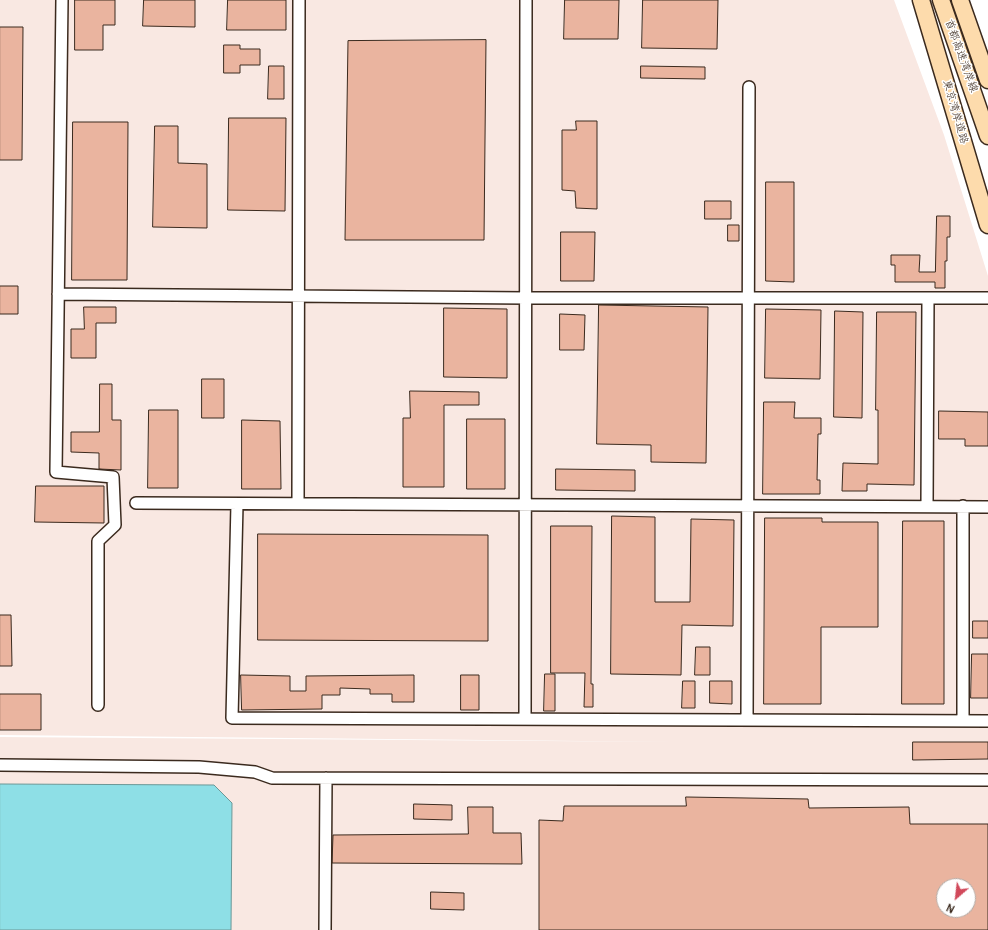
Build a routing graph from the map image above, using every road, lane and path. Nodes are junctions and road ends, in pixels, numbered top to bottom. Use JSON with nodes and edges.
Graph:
{"nodes":[{"id":1,"x":62,"y":0,"type":"edge"},
{"id":2,"x":300,"y":0,"type":"edge"},
{"id":3,"x":526,"y":0,"type":"edge"},
{"id":4,"x":921,"y":0,"type":"edge"},
{"id":5,"x":941,"y":0,"type":"edge"},
{"id":6,"x":960,"y":0,"type":"edge"},
{"id":7,"x":931,"y":30,"type":"junction"},
{"id":8,"x":988,"y":80,"type":"edge"},
{"id":9,"x":749,"y":87,"type":"dead end"},
{"id":10,"x":988,"y":136,"type":"edge"},
{"id":11,"x":988,"y":196,"type":"edge"},
{"id":12,"x":988,"y":225,"type":"edge"},
{"id":13,"x":58,"y":294,"type":"junction"},
{"id":14,"x":299,"y":297,"type":"junction"},
{"id":15,"x":526,"y":298,"type":"junction"},
{"id":16,"x":748,"y":298,"type":"junction"},
{"id":17,"x":928,"y":298,"type":"junction"},
{"id":18,"x":988,"y":298,"type":"edge"},
{"id":19,"x":136,"y":503,"type":"dead end"},
{"id":20,"x":237,"y":504,"type":"junction"},
{"id":21,"x":298,"y":504,"type":"junction"},
{"id":22,"x":526,"y":504,"type":"junction"},
{"id":23,"x":749,"y":505,"type":"junction"},
{"id":24,"x":927,"y":506,"type":"junction"},
{"id":25,"x":963,"y":506,"type":"junction"},
{"id":26,"x":988,"y":507,"type":"edge"},
{"id":27,"x":98,"y":705,"type":"dead end"},
{"id":28,"x":525,"y":719,"type":"junction"},
{"id":29,"x":747,"y":720,"type":"junction"},
{"id":30,"x":963,"y":721,"type":"junction"},
{"id":31,"x":988,"y":721,"type":"edge"},
{"id":32,"x":0,"y":766,"type":"edge"},
{"id":33,"x":326,"y":778,"type":"junction"},
{"id":34,"x":988,"y":780,"type":"edge"},
{"id":35,"x":325,"y":930,"type":"edge"}],
"edges":[{"from":1,"to":13,"type":"lane"},
{"from":2,"to":14,"type":"lane"},
{"from":3,"to":15,"type":"lane"},
{"from":4,"to":7,"type":"highway","name":"東京湾岸道路"},
{"from":5,"to":10,"type":"highway","name":"首都高速湾岸線"},
{"from":6,"to":8,"type":"highway","name":"首都高速湾岸線"},
{"from":7,"to":11,"type":"highway"},
{"from":7,"to":12,"type":"highway","name":"東京湾岸道路"},
{"from":9,"to":16,"type":"lane"},
{"from":13,"to":14,"type":"lane"},
{"from":13,"to":27,"type":"lane"},
{"from":14,"to":15,"type":"lane"},
{"from":14,"to":21,"type":"lane"},
{"from":15,"to":16,"type":"lane"},
{"from":15,"to":22,"type":"lane"},
{"from":16,"to":17,"type":"lane"},
{"from":16,"to":23,"type":"lane"},
{"from":17,"to":18,"type":"lane"},
{"from":17,"to":24,"type":"lane"},
{"from":19,"to":20,"type":"lane"},
{"from":20,"to":21,"type":"lane"},
{"from":20,"to":28,"type":"lane"},
{"from":21,"to":22,"type":"lane"},
{"from":22,"to":23,"type":"lane"},
{"from":22,"to":28,"type":"lane"},
{"from":23,"to":24,"type":"lane"},
{"from":23,"to":29,"type":"lane"},
{"from":24,"to":25,"type":"lane"},
{"from":25,"to":26,"type":"lane"},
{"from":25,"to":30,"type":"lane"},
{"from":28,"to":29,"type":"lane"},
{"from":29,"to":30,"type":"lane"},
{"from":30,"to":31,"type":"lane"},
{"from":32,"to":33,"type":"lane"},
{"from":33,"to":34,"type":"lane"},
{"from":33,"to":35,"type":"lane"}]}
